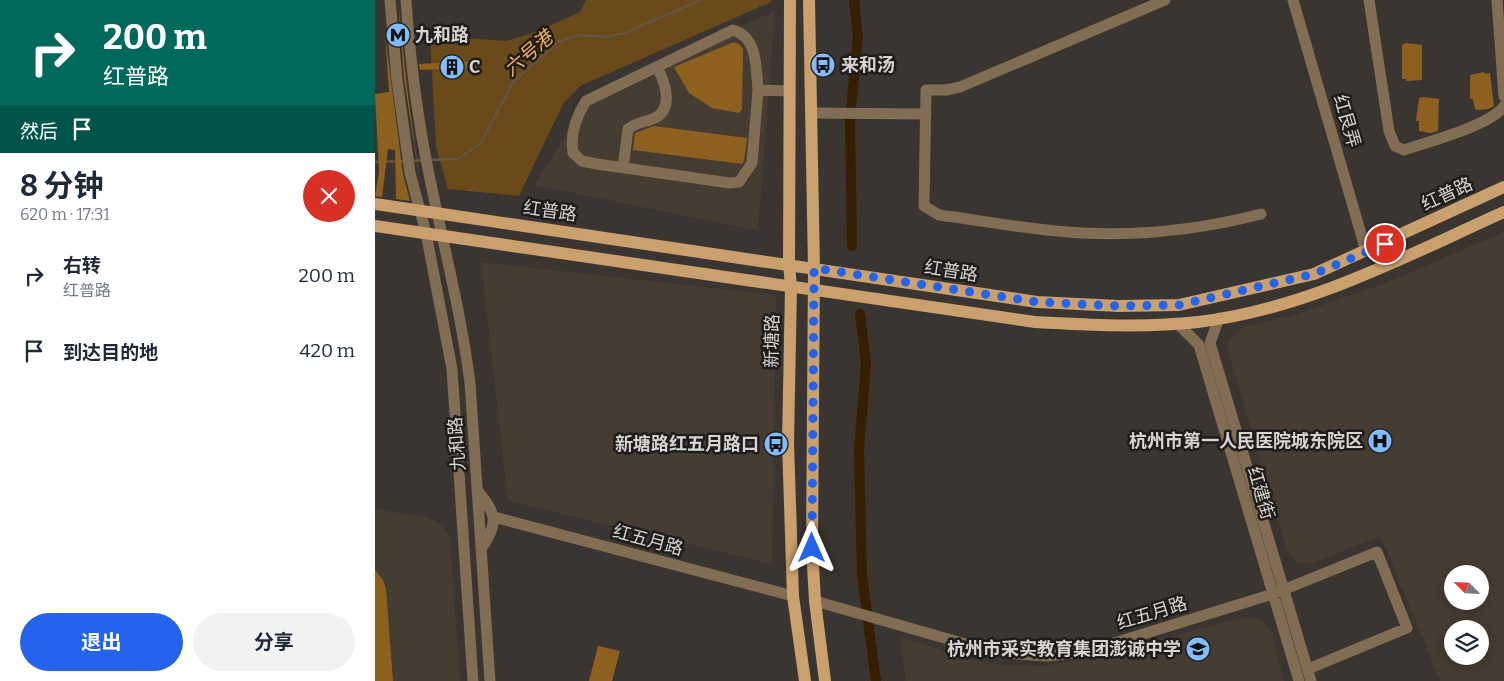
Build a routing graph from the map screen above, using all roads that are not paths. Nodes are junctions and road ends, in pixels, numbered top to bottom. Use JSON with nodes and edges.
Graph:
{"nodes":[{"id":1,"x":391,"y":0,"type":"edge"},
{"id":2,"x":407,"y":0,"type":"edge"},
{"id":3,"x":790,"y":0,"type":"edge"},
{"id":4,"x":809,"y":0,"type":"edge"},
{"id":5,"x":1165,"y":0,"type":"edge"},
{"id":6,"x":1293,"y":0,"type":"edge"},
{"id":7,"x":1369,"y":0,"type":"edge"},
{"id":8,"x":1497,"y":0,"type":"edge"},
{"id":9,"x":657,"y":67,"type":"junction"},
{"id":10,"x":758,"y":90,"type":"junction"},
{"id":11,"x":789,"y":90,"type":"junction"},
{"id":12,"x":1504,"y":96,"type":"edge"},
{"id":13,"x":1504,"y":106,"type":"edge"},
{"id":14,"x":811,"y":113,"type":"junction"},
{"id":15,"x":926,"y":114,"type":"junction"},
{"id":16,"x":623,"y":168,"type":"junction"},
{"id":17,"x":1504,"y":187,"type":"edge"},
{"id":18,"x":375,"y":204,"type":"edge"},
{"id":19,"x":420,"y":210,"type":"junction"},
{"id":20,"x":437,"y":212,"type":"junction"},
{"id":21,"x":1504,"y":212,"type":"edge"},
{"id":22,"x":1261,"y":214,"type":"dead end"},
{"id":23,"x":375,"y":226,"type":"edge"},
{"id":24,"x":426,"y":233,"type":"junction"},
{"id":25,"x":443,"y":235,"type":"junction"},
{"id":26,"x":1366,"y":252,"type":"junction"},
{"id":27,"x":789,"y":264,"type":"junction"},
{"id":28,"x":814,"y":268,"type":"junction"},
{"id":29,"x":791,"y":288,"type":"junction"},
{"id":30,"x":813,"y":290,"type":"junction"},
{"id":31,"x":1219,"y":318,"type":"junction"},
{"id":32,"x":1177,"y":323,"type":"junction"},
{"id":33,"x":477,"y":490,"type":"junction"},
{"id":34,"x":493,"y":517,"type":"junction"},
{"id":35,"x":481,"y":549,"type":"junction"},
{"id":36,"x":1284,"y":590,"type":"junction"},
{"id":37,"x":1273,"y":594,"type":"junction"},
{"id":38,"x":793,"y":596,"type":"junction"},
{"id":39,"x":815,"y":601,"type":"junction"},
{"id":40,"x":1308,"y":669,"type":"junction"},
{"id":41,"x":473,"y":681,"type":"edge"},
{"id":42,"x":490,"y":681,"type":"edge"},
{"id":43,"x":805,"y":681,"type":"edge"},
{"id":44,"x":825,"y":681,"type":"edge"},
{"id":45,"x":1299,"y":681,"type":"edge"},
{"id":46,"x":1311,"y":681,"type":"edge"}],
"edges":[{"from":1,"to":19,"type":"street","name":"九和路"},
{"from":2,"to":20,"type":"street","name":"九和路"},
{"from":3,"to":11,"type":"main road","name":"新塘路"},
{"from":4,"to":14,"type":"main road"},
{"from":5,"to":15,"type":"street"},
{"from":6,"to":26,"type":"street","name":"红艮弄"},
{"from":7,"to":13,"type":"street"},
{"from":8,"to":12,"type":"street"},
{"from":9,"to":10,"type":"street"},
{"from":9,"to":16,"type":"street"},
{"from":9,"to":16,"type":"street"},
{"from":10,"to":11,"type":"street"},
{"from":10,"to":16,"type":"street"},
{"from":11,"to":27,"type":"main road","name":"新塘路"},
{"from":14,"to":15,"type":"street"},
{"from":14,"to":28,"type":"main road"},
{"from":15,"to":22,"type":"street"},
{"from":17,"to":26,"type":"main road","name":"红普路"},
{"from":18,"to":19,"type":"main road","name":"红普路"},
{"from":19,"to":20,"type":"main road","name":"红普路"},
{"from":19,"to":24,"type":"street","name":"九和路"},
{"from":20,"to":25,"type":"street","name":"九和路"},
{"from":20,"to":27,"type":"main road","name":"红普路"},
{"from":21,"to":31,"type":"main road"},
{"from":23,"to":24,"type":"main road"},
{"from":24,"to":25,"type":"main road"},
{"from":24,"to":41,"type":"street","name":"九和路"},
{"from":25,"to":29,"type":"main road"},
{"from":25,"to":33,"type":"street","name":"九和路"},
{"from":26,"to":28,"type":"main road","name":"红普路"},
{"from":27,"to":28,"type":"main road","name":"红普路"},
{"from":27,"to":29,"type":"main road","name":"新塘路"},
{"from":28,"to":30,"type":"main road"},
{"from":29,"to":30,"type":"main road"},
{"from":29,"to":38,"type":"main road","name":"新塘路"},
{"from":30,"to":32,"type":"main road"},
{"from":30,"to":39,"type":"main road"},
{"from":31,"to":32,"type":"main road"},
{"from":31,"to":36,"type":"street","name":"红建街"},
{"from":32,"to":37,"type":"street","name":"红建街"},
{"from":33,"to":34,"type":"street"},
{"from":33,"to":35,"type":"street","name":"九和路"},
{"from":34,"to":35,"type":"street"},
{"from":34,"to":38,"type":"street","name":"红五月路"},
{"from":35,"to":42,"type":"street","name":"九和路"},
{"from":36,"to":37,"type":"street","name":"红五月路"},
{"from":36,"to":40,"type":"street","name":"红建街"},
{"from":36,"to":40,"type":"street","name":"红五月路"},
{"from":37,"to":39,"type":"street","name":"红五月路"},
{"from":37,"to":45,"type":"street","name":"红建街"},
{"from":38,"to":43,"type":"main road","name":"新塘路"},
{"from":39,"to":44,"type":"main road"},
{"from":40,"to":46,"type":"street","name":"红建街"}]}
